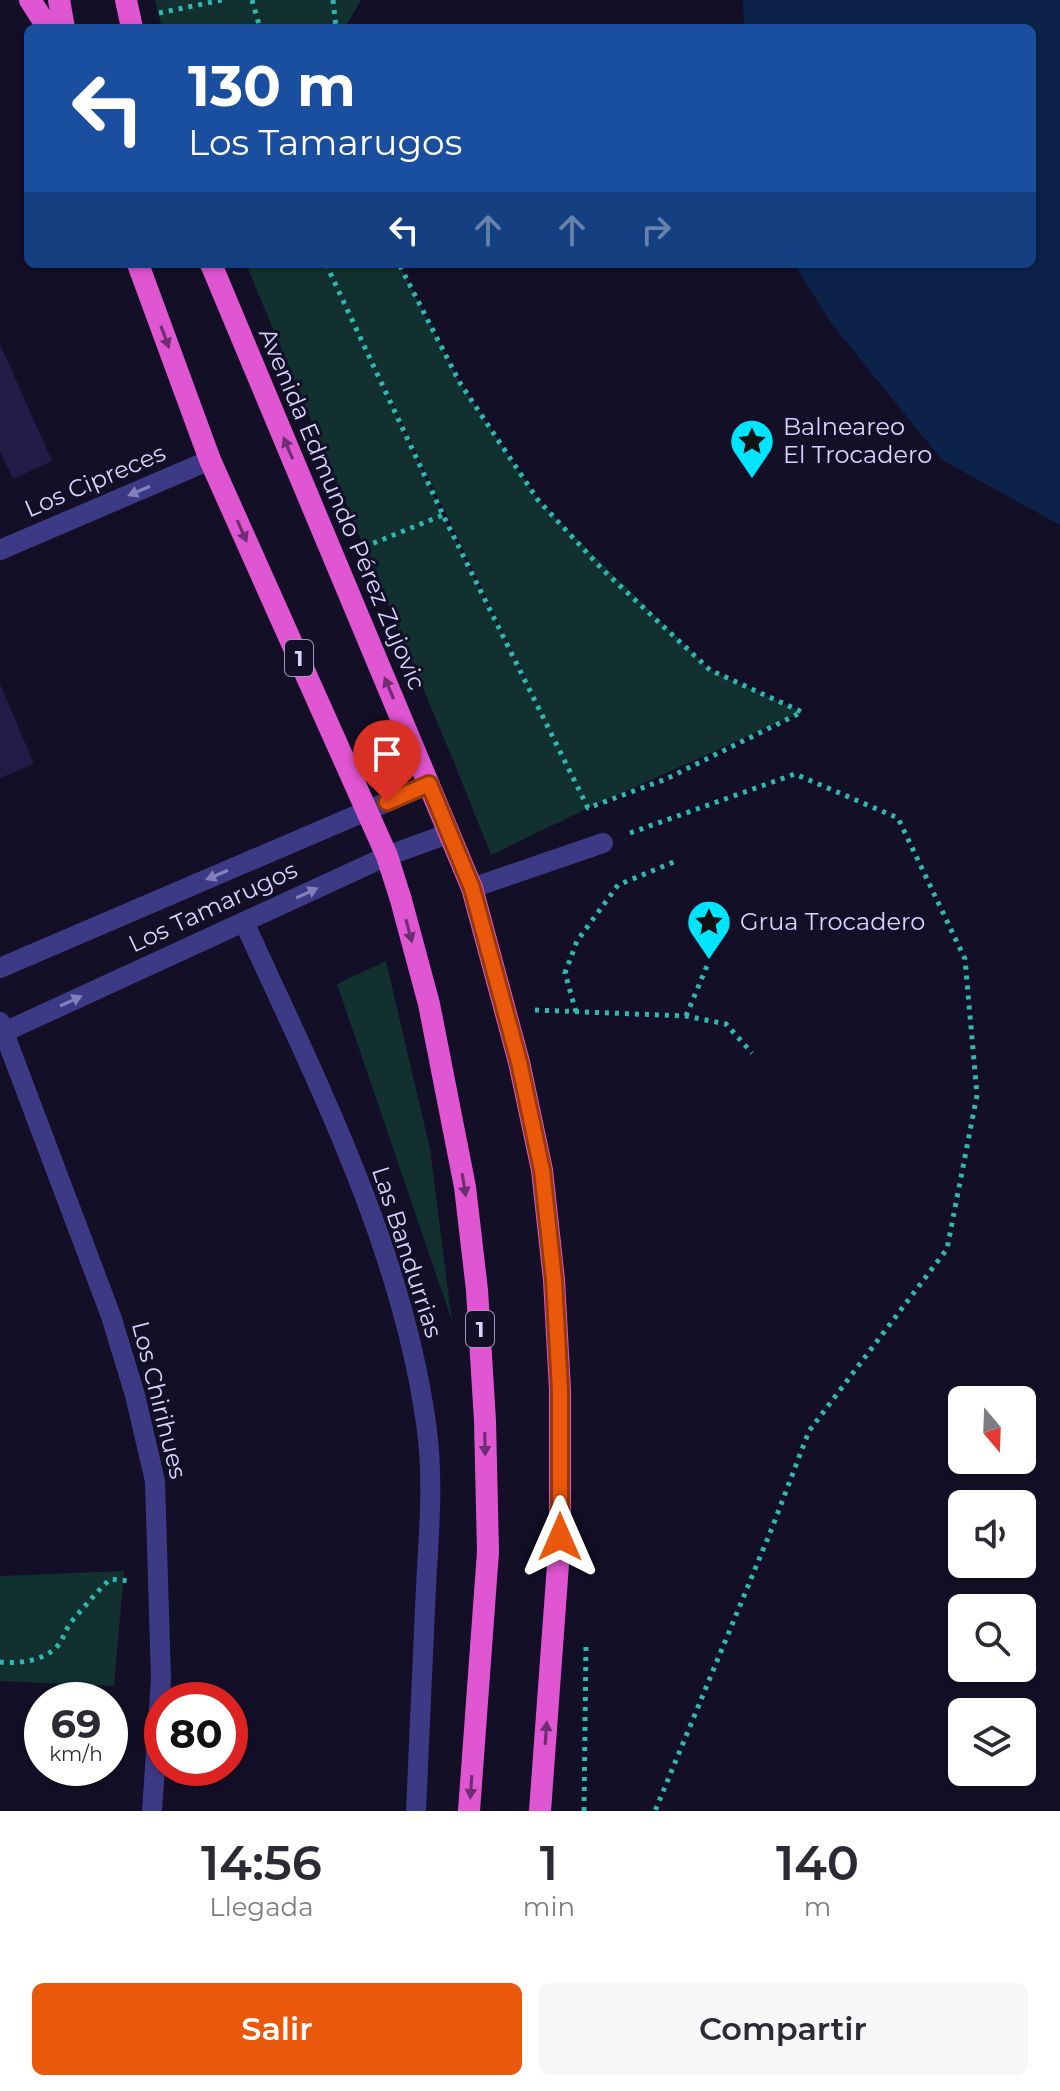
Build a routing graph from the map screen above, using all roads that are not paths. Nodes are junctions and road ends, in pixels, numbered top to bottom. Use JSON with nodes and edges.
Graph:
{"nodes":[{"id":1,"x":30,"y":0,"type":"edge"},
{"id":2,"x":59,"y":0,"type":"edge"},
{"id":3,"x":126,"y":0,"type":"edge"},
{"id":4,"x":45,"y":24,"type":"edge"},
{"id":5,"x":63,"y":24,"type":"edge"},
{"id":6,"x":131,"y":24,"type":"edge"},
{"id":7,"x":139,"y":268,"type":"edge"},
{"id":8,"x":213,"y":268,"type":"edge"},
{"id":9,"x":210,"y":460,"type":"junction"},
{"id":10,"x":0,"y":550,"type":"edge"},
{"id":11,"x":429,"y":784,"type":"junction"},
{"id":12,"x":366,"y":811,"type":"junction"},
{"id":13,"x":450,"y":833,"type":"junction"},
{"id":14,"x":603,"y":843,"type":"road end"},
{"id":15,"x":387,"y":856,"type":"junction"},
{"id":16,"x":472,"y":888,"type":"junction"},
{"id":17,"x":244,"y":922,"type":"junction"},
{"id":18,"x":0,"y":968,"type":"edge"},
{"id":19,"x":2,"y":1029,"type":"edge"},
{"id":20,"x":152,"y":1811,"type":"edge"},
{"id":21,"x":416,"y":1811,"type":"edge"},
{"id":22,"x":469,"y":1811,"type":"edge"},
{"id":23,"x":540,"y":1811,"type":"edge"}],
"edges":[{"from":1,"to":4,"type":"highway"},
{"from":2,"to":5,"type":"highway"},
{"from":3,"to":6,"type":"highway"},
{"from":7,"to":9,"type":"highway","number":"1","one_way":true},
{"from":11,"to":8,"type":"highway","name":"Avenida Edmundo Pérez Zujovic","one_way":true},
{"from":9,"to":10,"type":"street","name":"Los Cipreces","one_way":true},
{"from":9,"to":12,"type":"highway","number":"1","one_way":true},
{"from":11,"to":12,"type":"street","name":"Los Tamarugos"},
{"from":11,"to":13,"type":"highway","name":"Avenida Edmundo Pérez Zujovic"},
{"from":12,"to":15,"type":"highway","number":"1"},
{"from":12,"to":18,"type":"street","name":"Los Tamarugos","one_way":true},
{"from":13,"to":15,"type":"street","name":"Los Tamarugos"},
{"from":13,"to":16,"type":"highway","name":"Avenida Edmundo Pérez Zujovic"},
{"from":14,"to":16,"type":"street"},
{"from":17,"to":15,"type":"street","name":"Los Tamarugos","one_way":true},
{"from":15,"to":22,"type":"highway","number":"1","one_way":true},
{"from":23,"to":16,"type":"highway","name":"Avenida Edmundo Pérez Zujovic","one_way":true},
{"from":19,"to":17,"type":"street","name":"Los Tamarugos","one_way":true},
{"from":17,"to":21,"type":"street","name":"Las Bandurrias"},
{"from":19,"to":20,"type":"street","name":"Los Chirihues"}]}
